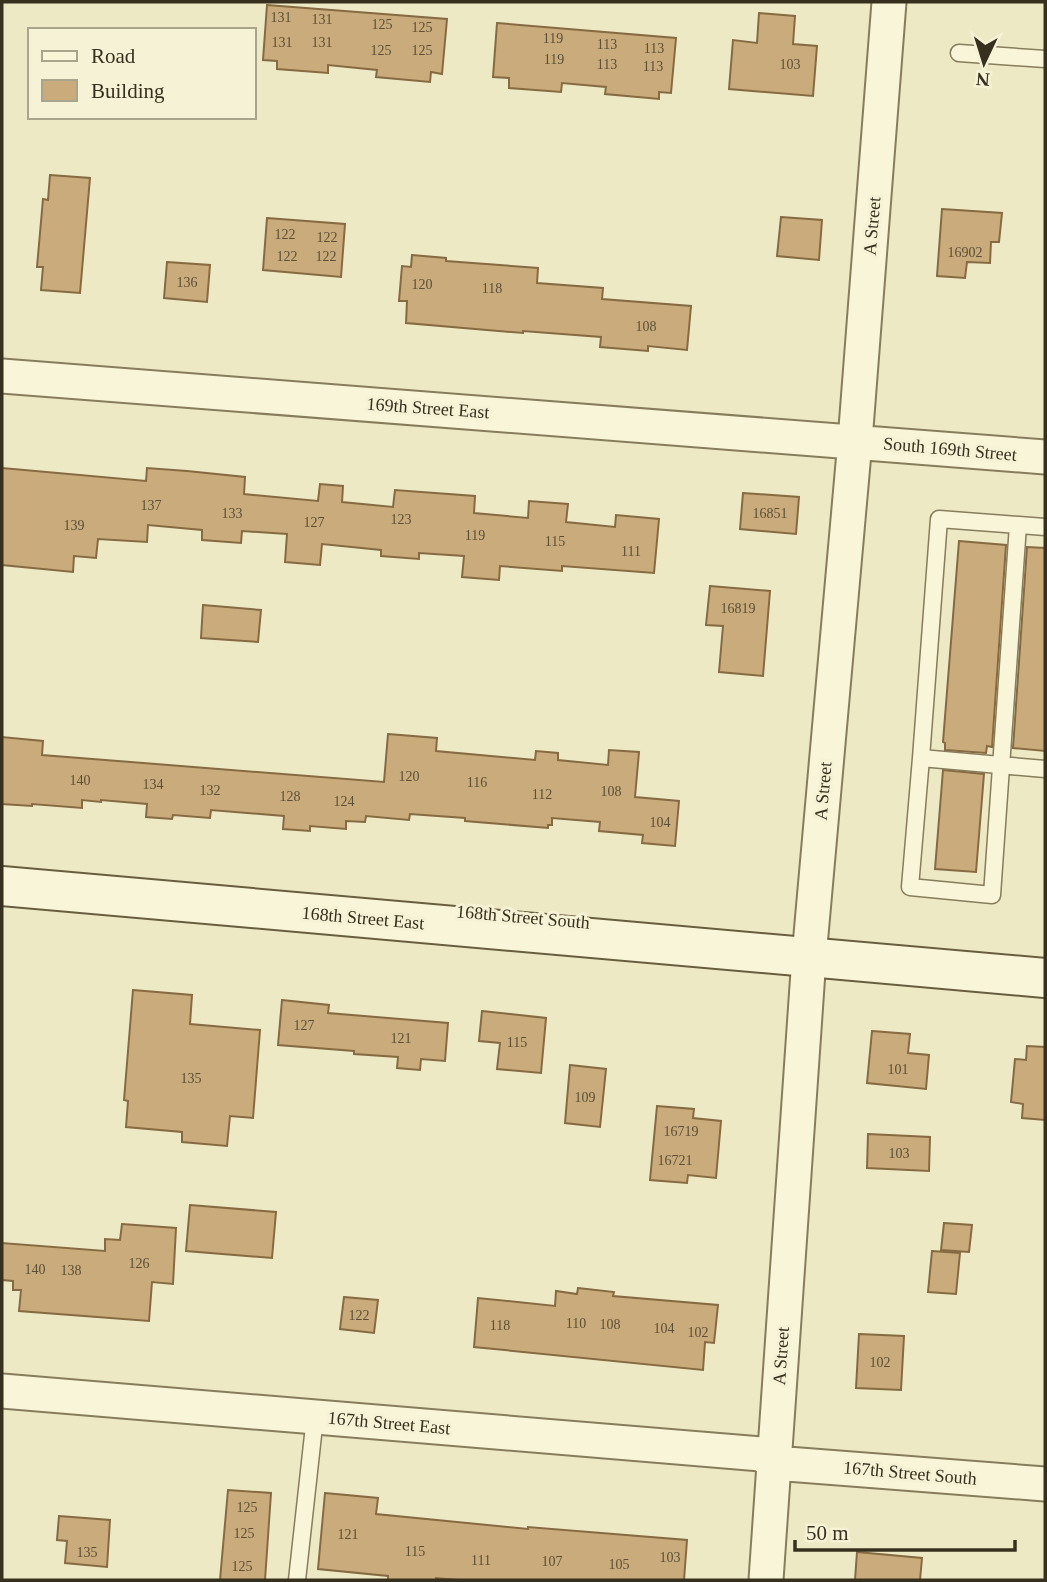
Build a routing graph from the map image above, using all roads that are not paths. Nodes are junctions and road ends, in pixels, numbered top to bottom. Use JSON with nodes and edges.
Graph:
{"nodes":[{"id":1,"x":889,"y":2,"type":"edge"},
{"id":2,"x":959,"y":53,"type":"dead end"},
{"id":3,"x":1045,"y":58,"type":"edge"},
{"id":4,"x":2,"y":376,"type":"edge"},
{"id":5,"x":855,"y":441,"type":"junction"},
{"id":6,"x":1045,"y":457,"type":"edge"},
{"id":7,"x":1018,"y":525,"type":"junction"},
{"id":8,"x":1045,"y":527,"type":"edge"},
{"id":9,"x":921,"y":758,"type":"junction"},
{"id":10,"x":1000,"y":765,"type":"junction"},
{"id":11,"x":1045,"y":769,"type":"edge"},
{"id":12,"x":2,"y":869,"type":"edge"},
{"id":13,"x":2,"y":886,"type":"edge"},
{"id":14,"x":809,"y":948,"type":"junction"},
{"id":15,"x":1045,"y":960,"type":"edge"},
{"id":16,"x":1045,"y":978,"type":"edge"},
{"id":17,"x":2,"y":1391,"type":"edge"},
{"id":18,"x":315,"y":1417,"type":"junction"},
{"id":19,"x":774,"y":1463,"type":"junction"},
{"id":20,"x":1045,"y":1484,"type":"edge"},
{"id":21,"x":297,"y":1580,"type":"edge"},
{"id":22,"x":766,"y":1580,"type":"edge"}],
"edges":[{"from":1,"to":5,"type":"street","name":"A Street"},
{"from":2,"to":3,"type":"lane"},
{"from":4,"to":5,"type":"street","name":"169th Street East"},
{"from":5,"to":6,"type":"street","name":"South 169th Street"},
{"from":5,"to":14,"type":"street","name":"A Street"},
{"from":7,"to":8,"type":"lane"},
{"from":7,"to":9,"type":"lane"},
{"from":7,"to":10,"type":"lane"},
{"from":9,"to":10,"type":"lane"},
{"from":9,"to":10,"type":"lane"},
{"from":10,"to":11,"type":"lane"},
{"from":12,"to":14,"type":"street","name":"168th Street South"},
{"from":13,"to":14,"type":"street","name":"168th Street East"},
{"from":14,"to":15,"type":"street","name":"168th Street South"},
{"from":14,"to":16,"type":"street","name":"168th Street South"},
{"from":14,"to":19,"type":"street","name":"A Street"},
{"from":17,"to":18,"type":"street","name":"167th Street East"},
{"from":18,"to":19,"type":"street","name":"167th Street East"},
{"from":18,"to":21,"type":"lane"},
{"from":19,"to":20,"type":"street","name":"167th Street South"},
{"from":19,"to":22,"type":"street","name":"A Street"}]}
